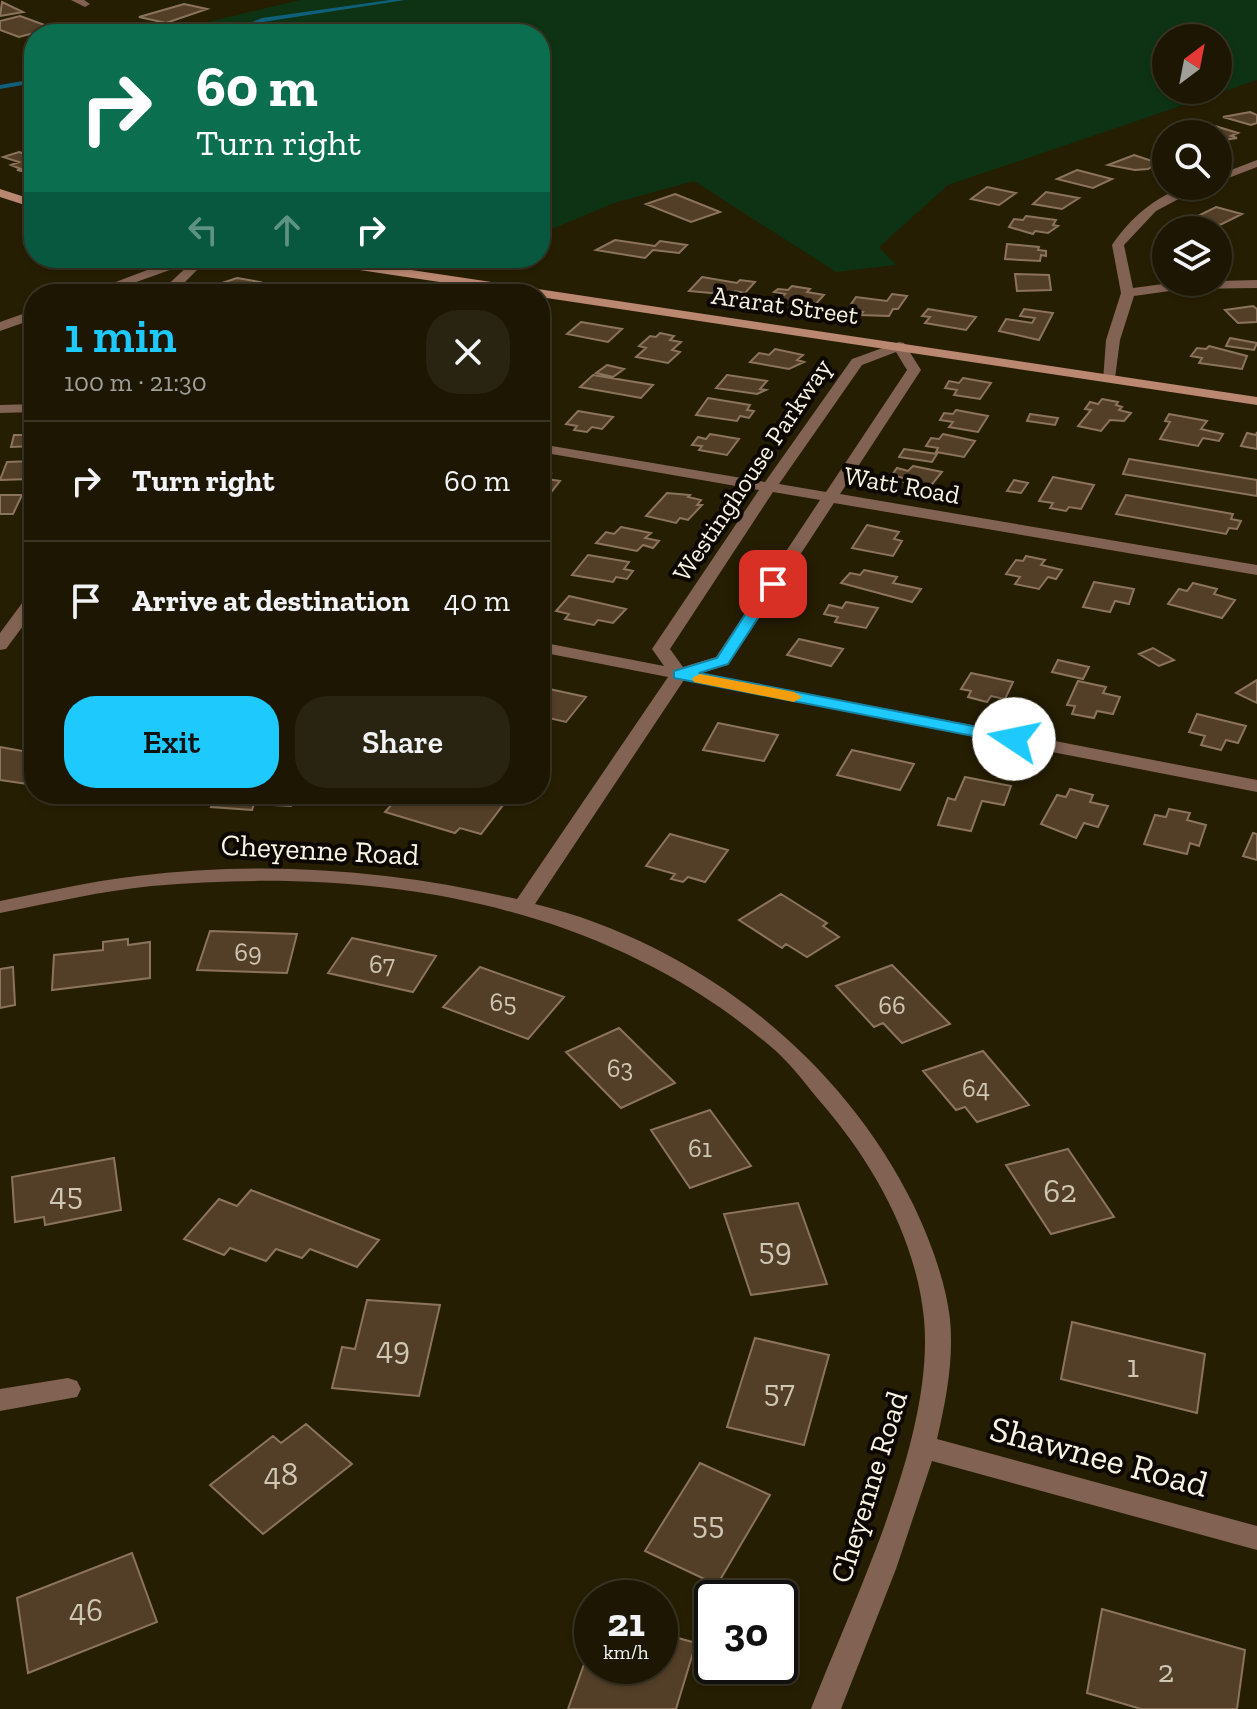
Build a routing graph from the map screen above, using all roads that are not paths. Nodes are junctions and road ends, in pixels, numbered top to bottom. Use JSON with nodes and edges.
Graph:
{"nodes":[{"id":1,"x":1257,"y":163,"type":"edge"},
{"id":2,"x":1232,"y":173,"type":"edge"},
{"id":3,"x":0,"y":193,"type":"edge"},
{"id":4,"x":1166,"y":200,"type":"edge"},
{"id":5,"x":24,"y":201,"type":"edge"},
{"id":6,"x":163,"y":268,"type":"edge"},
{"id":7,"x":193,"y":268,"type":"edge"},
{"id":8,"x":373,"y":268,"type":"edge"},
{"id":9,"x":119,"y":284,"type":"edge"},
{"id":10,"x":176,"y":284,"type":"edge"},
{"id":11,"x":481,"y":284,"type":"edge"},
{"id":12,"x":1257,"y":284,"type":"edge"},
{"id":13,"x":1128,"y":293,"type":"junction"},
{"id":14,"x":550,"y":294,"type":"edge"},
{"id":15,"x":24,"y":318,"type":"edge"},
{"id":16,"x":0,"y":327,"type":"edge"},
{"id":17,"x":899,"y":346,"type":"junction"},
{"id":18,"x":1108,"y":378,"type":"junction"},
{"id":19,"x":1257,"y":401,"type":"edge"},
{"id":20,"x":24,"y":408,"type":"edge"},
{"id":21,"x":0,"y":409,"type":"edge"},
{"id":22,"x":550,"y":450,"type":"edge"},
{"id":23,"x":769,"y":487,"type":"junction"},
{"id":24,"x":829,"y":497,"type":"junction"},
{"id":25,"x":1257,"y":570,"type":"edge"},
{"id":26,"x":24,"y":613,"type":"edge"},
{"id":27,"x":0,"y":645,"type":"edge"},
{"id":28,"x":550,"y":649,"type":"edge"},
{"id":29,"x":679,"y":674,"type":"junction"},
{"id":30,"x":1257,"y":786,"type":"edge"},
{"id":31,"x":523,"y":906,"type":"junction"},
{"id":32,"x":0,"y":907,"type":"edge"},
{"id":33,"x":68,"y":1389,"type":"dead end"},
{"id":34,"x":0,"y":1400,"type":"edge"},
{"id":35,"x":920,"y":1446,"type":"junction"},
{"id":36,"x":1257,"y":1538,"type":"edge"},
{"id":37,"x":826,"y":1709,"type":"edge"}],
"edges":[{"from":1,"to":2,"type":"street"},
{"from":3,"to":5,"type":"main road"},
{"from":4,"to":13,"type":"street"},
{"from":6,"to":9,"type":"street"},
{"from":7,"to":10,"type":"street"},
{"from":8,"to":11,"type":"main road","name":"Ararat Street"},
{"from":12,"to":13,"type":"street"},
{"from":13,"to":18,"type":"street"},
{"from":14,"to":17,"type":"main road","name":"Ararat Street"},
{"from":15,"to":16,"type":"street"},
{"from":17,"to":18,"type":"main road","name":"Ararat Street"},
{"from":17,"to":23,"type":"street","name":"Westinghouse Parkway"},
{"from":17,"to":24,"type":"street"},
{"from":18,"to":19,"type":"main road","name":"Ararat Street"},
{"from":20,"to":21,"type":"street"},
{"from":22,"to":23,"type":"street","name":"Watt Road"},
{"from":23,"to":24,"type":"street","name":"Watt Road"},
{"from":23,"to":29,"type":"street","name":"Westinghouse Parkway"},
{"from":24,"to":25,"type":"street","name":"Watt Road"},
{"from":24,"to":29,"type":"street"},
{"from":26,"to":27,"type":"street"},
{"from":28,"to":29,"type":"street"},
{"from":29,"to":30,"type":"street"},
{"from":29,"to":31,"type":"street"},
{"from":31,"to":32,"type":"street","name":"Cheyenne Road"},
{"from":31,"to":35,"type":"street","name":"Cheyenne Road"},
{"from":33,"to":34,"type":"street"},
{"from":35,"to":36,"type":"street","name":"Shawnee Road"},
{"from":35,"to":37,"type":"street","name":"Cheyenne Road"}]}
